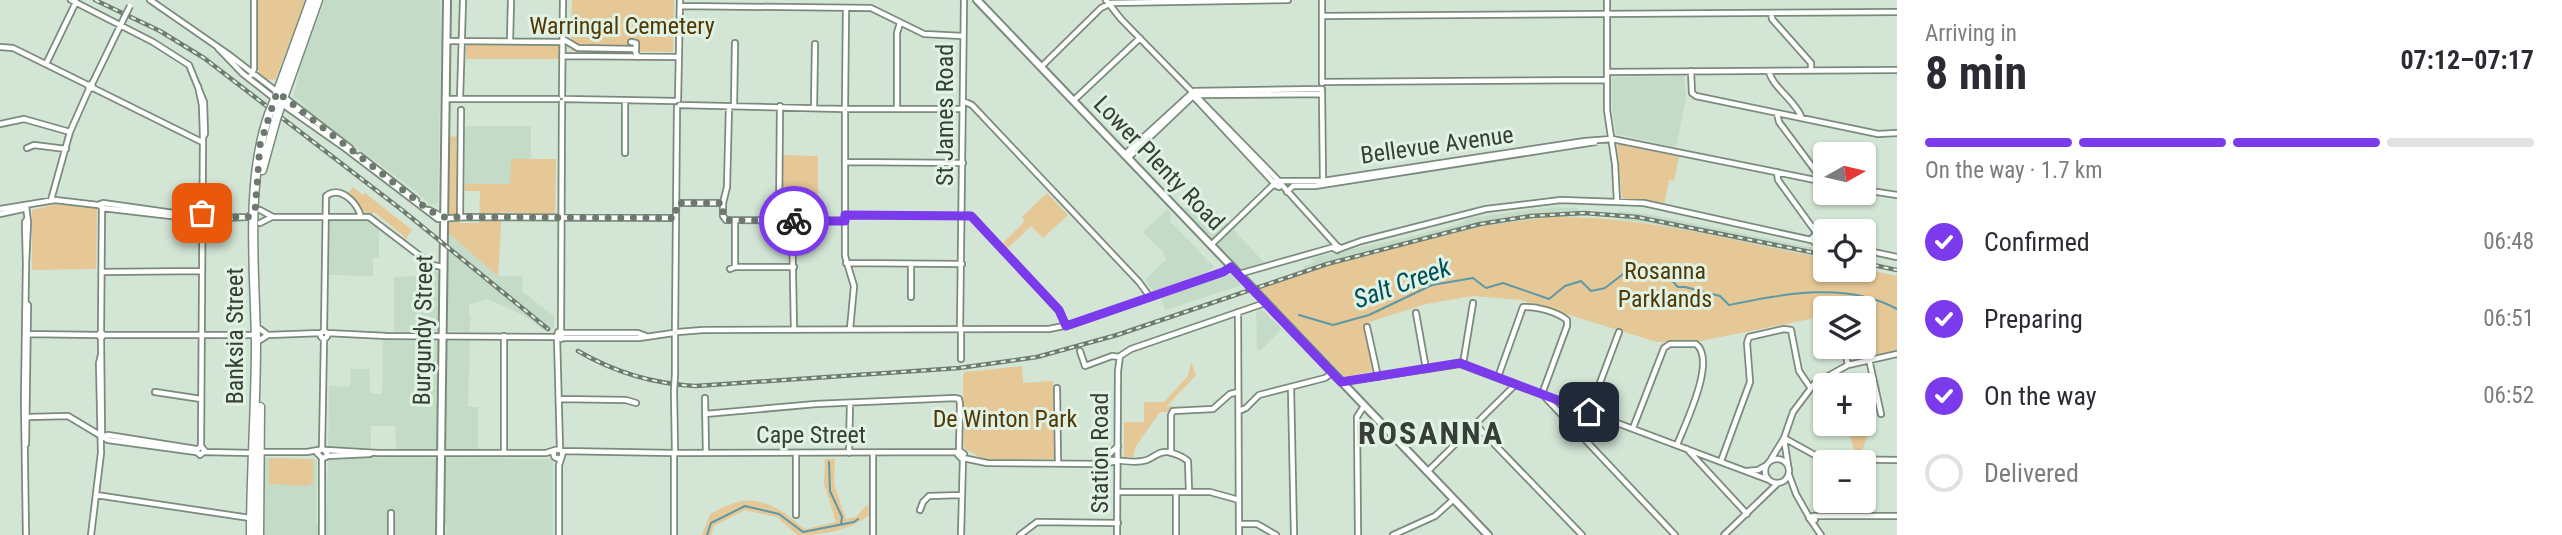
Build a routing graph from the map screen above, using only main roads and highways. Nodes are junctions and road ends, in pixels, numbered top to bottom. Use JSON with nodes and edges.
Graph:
{"nodes":[{"id":1,"x":312,"y":0,"type":"edge"},
{"id":2,"x":318,"y":0,"type":"edge"},
{"id":3,"x":447,"y":0,"type":"edge"},
{"id":4,"x":977,"y":0,"type":"edge"},
{"id":5,"x":279,"y":100,"type":"junction"},
{"id":6,"x":256,"y":452,"type":"junction"},
{"id":7,"x":251,"y":535,"type":"edge"},
{"id":8,"x":259,"y":535,"type":"edge"},
{"id":9,"x":440,"y":535,"type":"edge"},
{"id":10,"x":1488,"y":535,"type":"edge"}],
"edges":[{"from":1,"to":5,"type":"highway"},
{"from":2,"to":5,"type":"highway"},
{"from":3,"to":9,"type":"main road","name":"Burgundy Street"},
{"from":4,"to":10,"type":"main road","name":"Lower Plenty Road"},
{"from":5,"to":6,"type":"highway","name":"Banksia Street","bridge":true},
{"from":6,"to":7,"type":"highway","name":"Banksia Street"},
{"from":6,"to":8,"type":"highway","name":"Banksia Street"}]}
